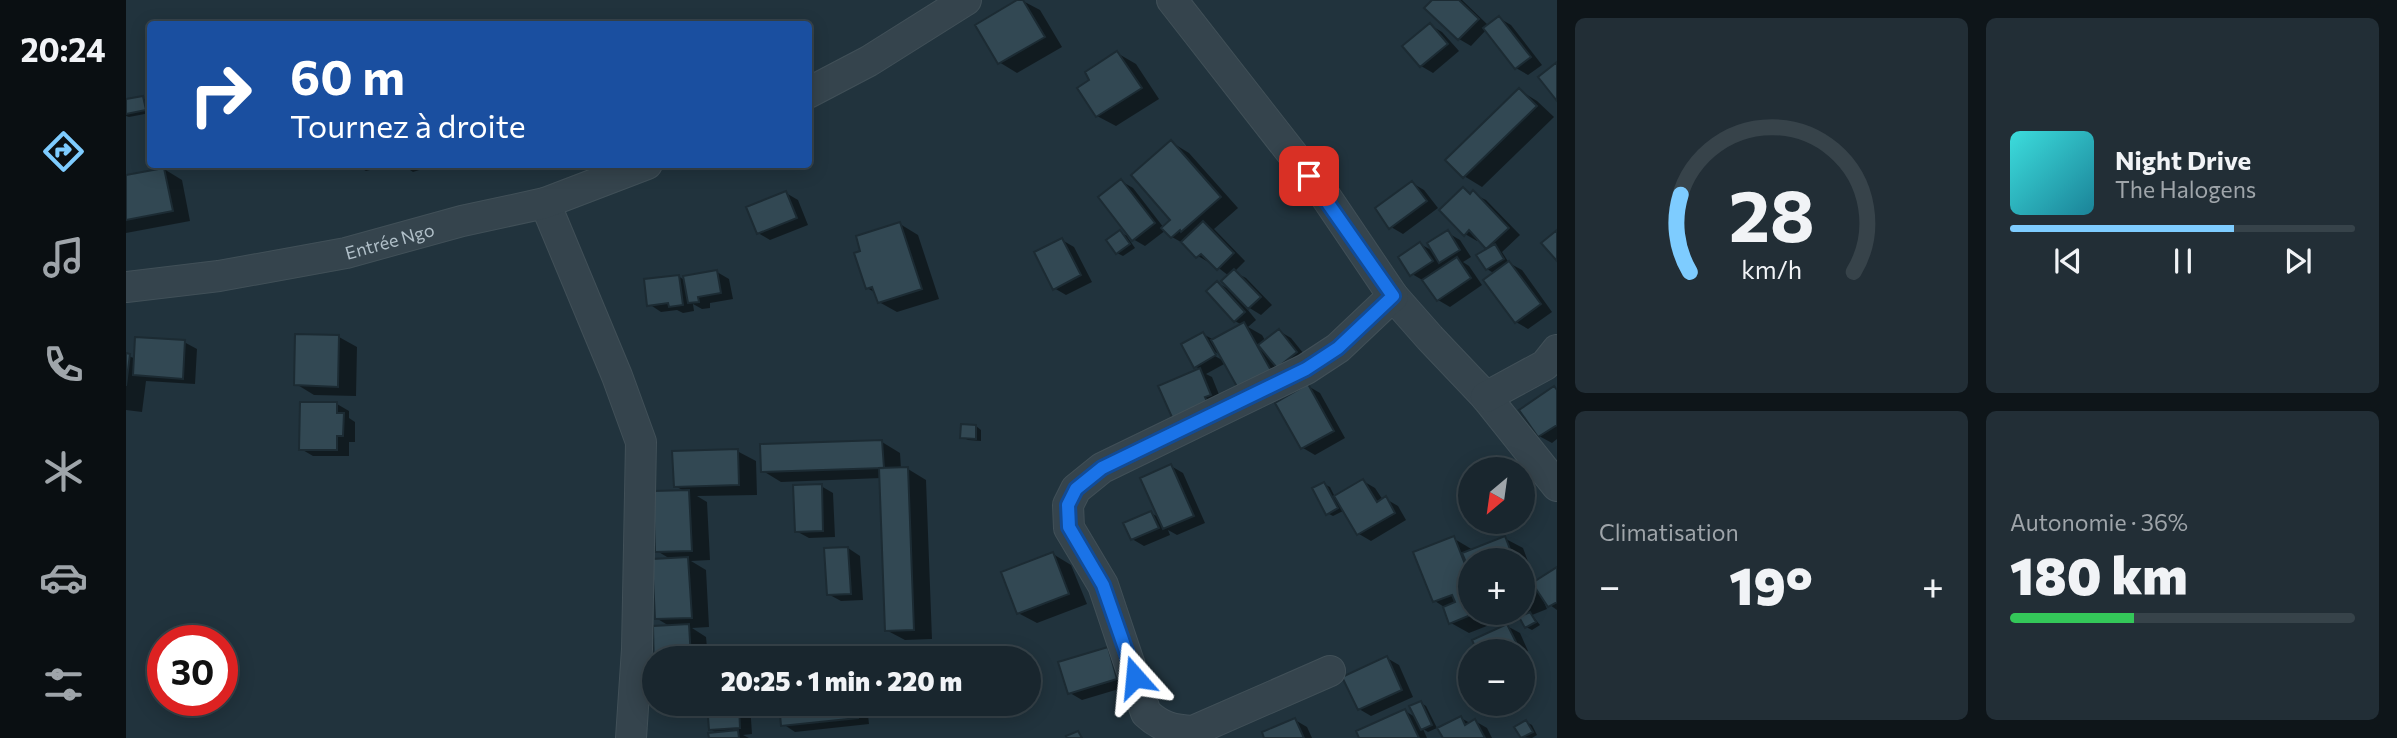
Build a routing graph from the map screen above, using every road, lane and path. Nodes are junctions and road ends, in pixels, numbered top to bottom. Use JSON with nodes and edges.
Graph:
{"nodes":[{"id":1,"x":966,"y":0,"type":"edge"},
{"id":2,"x":1172,"y":0,"type":"edge"},
{"id":3,"x":812,"y":91,"type":"edge"},
{"id":4,"x":637,"y":168,"type":"edge"},
{"id":5,"x":545,"y":203,"type":"junction"},
{"id":6,"x":126,"y":287,"type":"edge"},
{"id":7,"x":1393,"y":296,"type":"junction"},
{"id":8,"x":1557,"y":350,"type":"edge"},
{"id":9,"x":1486,"y":397,"type":"junction"},
{"id":10,"x":1557,"y":486,"type":"edge"},
{"id":11,"x":1330,"y":671,"type":"dead end"},
{"id":12,"x":631,"y":738,"type":"edge"}],
"edges":[{"from":1,"to":3,"type":"street"},
{"from":2,"to":7,"type":"street"},
{"from":4,"to":5,"type":"street","name":"Entrée Ngo"},
{"from":5,"to":6,"type":"street","name":"Entrée Ngo"},
{"from":5,"to":12,"type":"street"},
{"from":7,"to":9,"type":"street"},
{"from":7,"to":11,"type":"street"},
{"from":8,"to":9,"type":"street"},
{"from":9,"to":10,"type":"street"}]}
